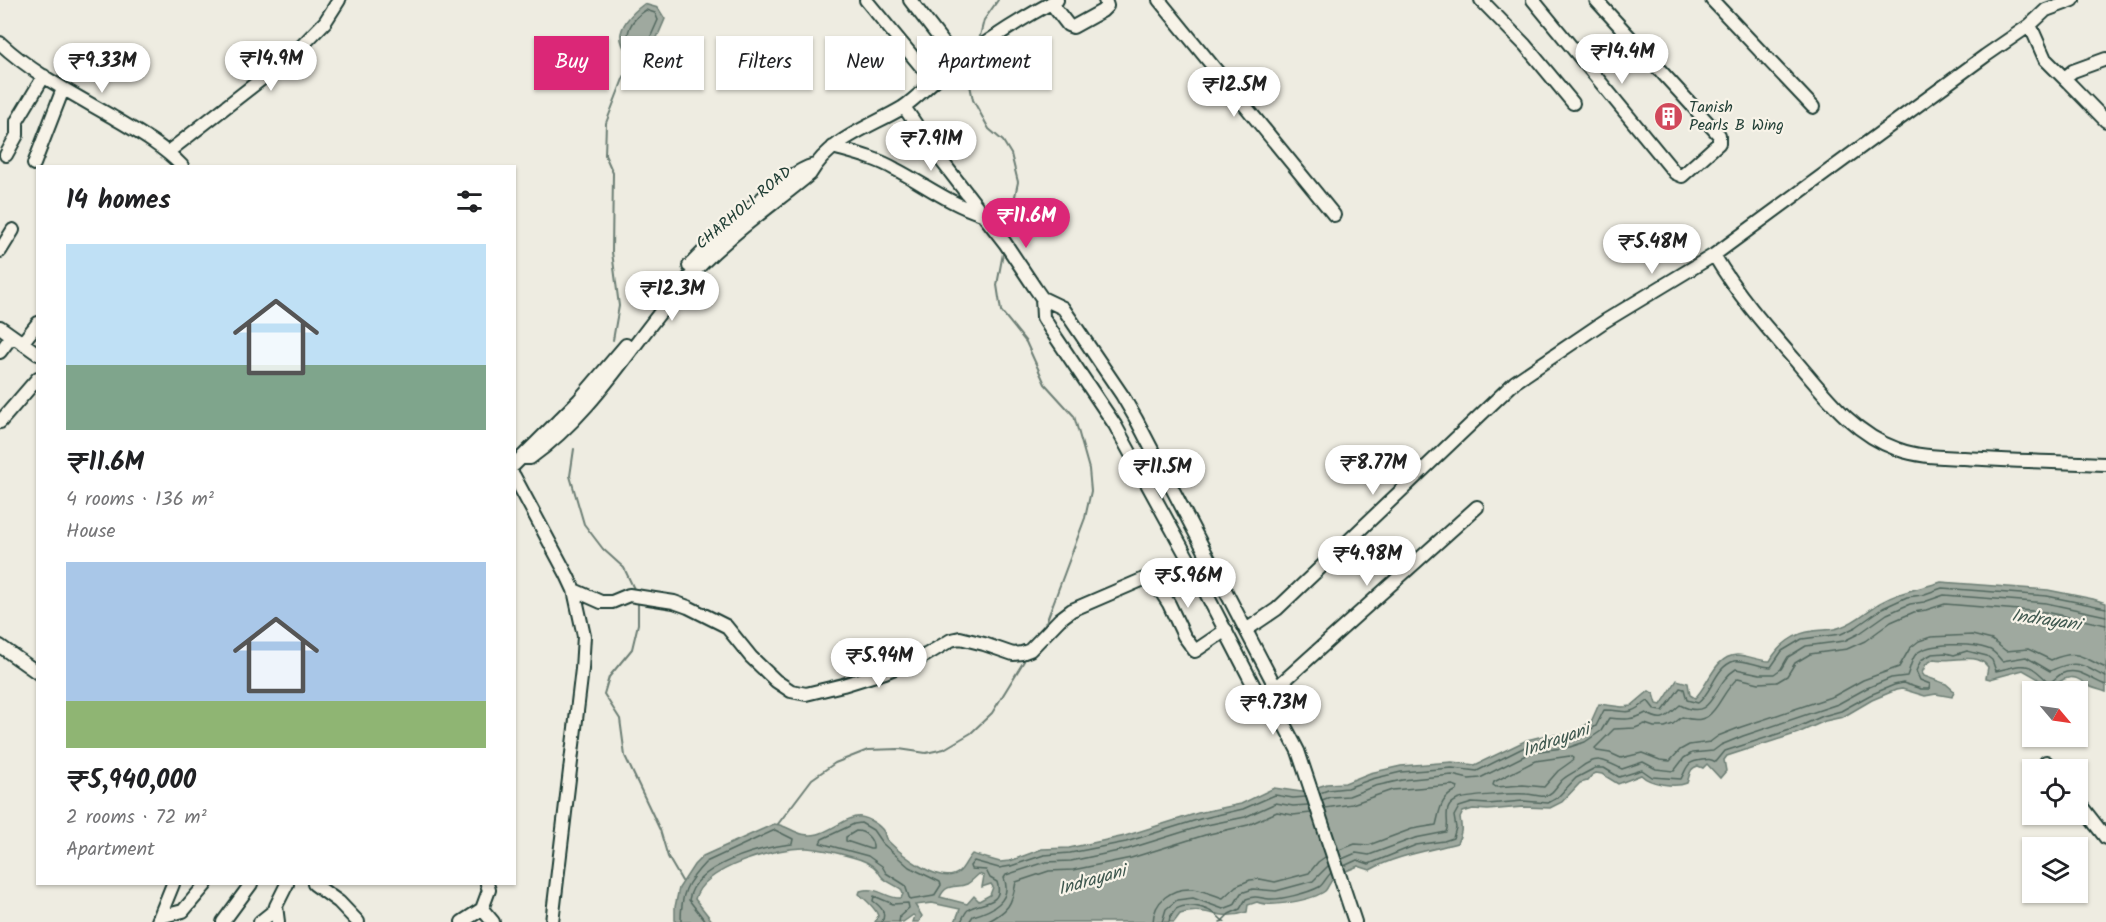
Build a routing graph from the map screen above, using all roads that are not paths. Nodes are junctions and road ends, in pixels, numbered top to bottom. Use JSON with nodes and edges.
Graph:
{"nodes":[{"id":1,"x":339,"y":0,"type":"edge"},
{"id":2,"x":866,"y":0,"type":"edge"},
{"id":3,"x":910,"y":0,"type":"edge"},
{"id":4,"x":1105,"y":0,"type":"edge"},
{"id":5,"x":1159,"y":0,"type":"edge"},
{"id":6,"x":1481,"y":0,"type":"edge"},
{"id":7,"x":1533,"y":0,"type":"edge"},
{"id":8,"x":1596,"y":0,"type":"edge"},
{"id":9,"x":1712,"y":0,"type":"edge"},
{"id":10,"x":2073,"y":0,"type":"edge"},
{"id":11,"x":1049,"y":2,"type":"edge"},
{"id":12,"x":2030,"y":25,"type":"junction"},
{"id":13,"x":938,"y":36,"type":"edge"},
{"id":14,"x":998,"y":36,"type":"edge"},
{"id":15,"x":1,"y":45,"type":"edge"},
{"id":16,"x":2106,"y":59,"type":"edge"},
{"id":17,"x":917,"y":62,"type":"edge"},
{"id":18,"x":44,"y":76,"type":"junction"},
{"id":19,"x":2068,"y":82,"type":"junction"},
{"id":20,"x":63,"y":89,"type":"junction"},
{"id":21,"x":923,"y":90,"type":"edge"},
{"id":22,"x":1573,"y":104,"type":"dead end"},
{"id":23,"x":904,"y":106,"type":"junction"},
{"id":24,"x":1813,"y":107,"type":"dead end"},
{"id":25,"x":2106,"y":122,"type":"edge"},
{"id":26,"x":833,"y":147,"type":"junction"},
{"id":27,"x":168,"y":152,"type":"junction"},
{"id":28,"x":6,"y":155,"type":"dead end"},
{"id":29,"x":34,"y":164,"type":"dead end"},
{"id":30,"x":181,"y":165,"type":"edge"},
{"id":31,"x":982,"y":214,"type":"junction"},
{"id":32,"x":1334,"y":215,"type":"dead end"},
{"id":33,"x":13,"y":230,"type":"dead end"},
{"id":34,"x":0,"y":250,"type":"edge"},
{"id":35,"x":1714,"y":255,"type":"junction"},
{"id":36,"x":1042,"y":298,"type":"junction"},
{"id":37,"x":36,"y":325,"type":"edge"},
{"id":38,"x":0,"y":327,"type":"edge"},
{"id":39,"x":17,"y":339,"type":"junction"},
{"id":40,"x":0,"y":352,"type":"edge"},
{"id":41,"x":36,"y":353,"type":"edge"},
{"id":42,"x":36,"y":380,"type":"edge"},
{"id":43,"x":0,"y":422,"type":"edge"},
{"id":44,"x":519,"y":461,"type":"edge"},
{"id":45,"x":2106,"y":464,"type":"edge"},
{"id":46,"x":516,"y":480,"type":"edge"},
{"id":47,"x":1477,"y":507,"type":"dead end"},
{"id":48,"x":1191,"y":564,"type":"junction"},
{"id":49,"x":1151,"y":576,"type":"junction"},
{"id":50,"x":574,"y":591,"type":"junction"},
{"id":51,"x":1226,"y":630,"type":"junction"},
{"id":52,"x":1246,"y":630,"type":"junction"},
{"id":53,"x":0,"y":646,"type":"edge"},
{"id":54,"x":36,"y":672,"type":"edge"},
{"id":55,"x":1276,"y":688,"type":"junction"},
{"id":56,"x":1275,"y":707,"type":"junction"},
{"id":57,"x":2088,"y":815,"type":"edge"},
{"id":58,"x":2106,"y":838,"type":"edge"},
{"id":59,"x":174,"y":885,"type":"edge"},
{"id":60,"x":205,"y":885,"type":"edge"},
{"id":61,"x":250,"y":885,"type":"edge"},
{"id":62,"x":286,"y":885,"type":"edge"},
{"id":63,"x":315,"y":885,"type":"edge"},
{"id":64,"x":487,"y":885,"type":"edge"},
{"id":65,"x":277,"y":916,"type":"edge"},
{"id":66,"x":488,"y":918,"type":"edge"},
{"id":67,"x":159,"y":920,"type":"edge"},
{"id":68,"x":223,"y":922,"type":"edge"},
{"id":69,"x":260,"y":922,"type":"edge"},
{"id":70,"x":358,"y":922,"type":"edge"},
{"id":71,"x":462,"y":922,"type":"edge"},
{"id":72,"x":552,"y":922,"type":"edge"},
{"id":73,"x":1355,"y":922,"type":"edge"}],
"edges":[{"from":1,"to":27,"type":"street"},
{"from":2,"to":17,"type":"street"},
{"from":3,"to":13,"type":"street"},
{"from":4,"to":11,"type":"street"},
{"from":5,"to":32,"type":"street"},
{"from":6,"to":22,"type":"street"},
{"from":7,"to":8,"type":"street"},
{"from":9,"to":24,"type":"street"},
{"from":10,"to":12,"type":"street"},
{"from":11,"to":14,"type":"street","name":"CHARHOLI ROAD"},
{"from":12,"to":19,"type":"street"},
{"from":12,"to":35,"type":"street"},
{"from":15,"to":18,"type":"street"},
{"from":16,"to":19,"type":"street"},
{"from":18,"to":20,"type":"street"},
{"from":18,"to":28,"type":"street"},
{"from":19,"to":25,"type":"street"},
{"from":20,"to":27,"type":"street"},
{"from":20,"to":29,"type":"street"},
{"from":21,"to":23,"type":"street","name":"CHARHOLI ROAD"},
{"from":23,"to":26,"type":"street","name":"CHARHOLI ROAD"},
{"from":23,"to":31,"type":"street"},
{"from":26,"to":31,"type":"street"},
{"from":26,"to":44,"type":"street","name":"CHARHOLI ROAD"},
{"from":27,"to":30,"type":"street"},
{"from":31,"to":36,"type":"street"},
{"from":33,"to":34,"type":"street"},
{"from":35,"to":45,"type":"street"},
{"from":35,"to":52,"type":"street"},
{"from":36,"to":48,"type":"street"},
{"from":36,"to":52,"type":"street"},
{"from":37,"to":39,"type":"street"},
{"from":38,"to":39,"type":"street"},
{"from":39,"to":40,"type":"street"},
{"from":39,"to":41,"type":"street"},
{"from":42,"to":43,"type":"street"},
{"from":46,"to":50,"type":"street"},
{"from":47,"to":55,"type":"street"},
{"from":48,"to":49,"type":"street"},
{"from":48,"to":51,"type":"street"},
{"from":49,"to":50,"type":"street"},
{"from":49,"to":51,"type":"street"},
{"from":50,"to":72,"type":"street"},
{"from":51,"to":56,"type":"street"},
{"from":52,"to":55,"type":"street"},
{"from":53,"to":54,"type":"street"},
{"from":55,"to":56,"type":"street"},
{"from":56,"to":73,"type":"street"},
{"from":57,"to":58,"type":"street"},
{"from":59,"to":67,"type":"street"},
{"from":60,"to":67,"type":"street"},
{"from":61,"to":68,"type":"street"},
{"from":62,"to":65,"type":"street"},
{"from":63,"to":70,"type":"street"},
{"from":64,"to":66,"type":"street"},
{"from":65,"to":69,"type":"street"},
{"from":66,"to":71,"type":"street"}]}
